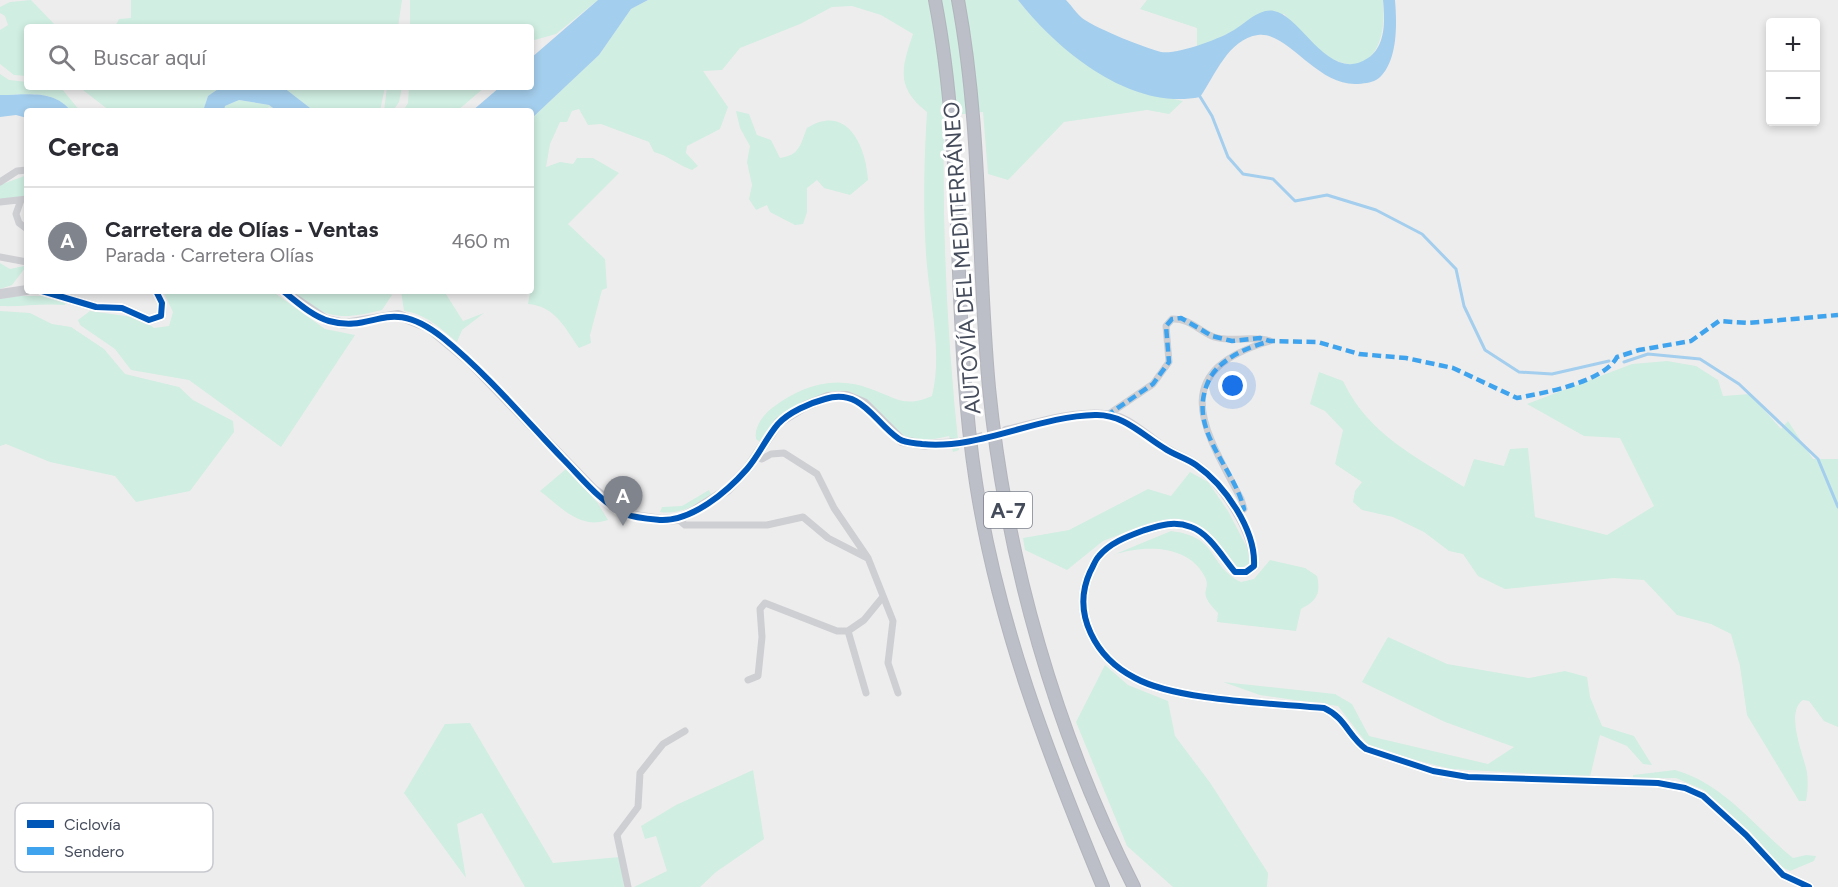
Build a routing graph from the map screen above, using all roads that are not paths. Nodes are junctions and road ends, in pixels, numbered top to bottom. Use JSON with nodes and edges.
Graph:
{"nodes":[{"id":1,"x":935,"y":0,"type":"edge"},
{"id":2,"x":958,"y":0,"type":"edge"},
{"id":3,"x":24,"y":170,"type":"edge"},
{"id":4,"x":0,"y":182,"type":"edge"},
{"id":5,"x":24,"y":200,"type":"edge"},
{"id":6,"x":0,"y":202,"type":"edge"},
{"id":7,"x":24,"y":227,"type":"edge"},
{"id":8,"x":0,"y":257,"type":"edge"},
{"id":9,"x":24,"y":261,"type":"edge"},
{"id":10,"x":24,"y":290,"type":"edge"},
{"id":11,"x":0,"y":294,"type":"edge"},
{"id":12,"x":58,"y":294,"type":"edge"},
{"id":13,"x":158,"y":294,"type":"edge"},
{"id":14,"x":287,"y":294,"type":"edge"},
{"id":15,"x":1106,"y":416,"type":"junction"},
{"id":16,"x":1006,"y":431,"type":"tunnel mouth"},
{"id":17,"x":959,"y":442,"type":"tunnel mouth"},
{"id":18,"x":756,"y":456,"type":"junction"},
{"id":19,"x":1237,"y":514,"type":"junction"},
{"id":20,"x":678,"y":519,"type":"junction"},
{"id":21,"x":868,"y":558,"type":"junction"},
{"id":22,"x":882,"y":598,"type":"junction"},
{"id":23,"x":849,"y":632,"type":"junction"},
{"id":24,"x":748,"y":681,"type":"dead end"},
{"id":25,"x":866,"y":693,"type":"dead end"},
{"id":26,"x":898,"y":693,"type":"dead end"},
{"id":27,"x":685,"y":731,"type":"dead end"},
{"id":28,"x":628,"y":887,"type":"edge"},
{"id":29,"x":1103,"y":887,"type":"edge"},
{"id":30,"x":1134,"y":887,"type":"edge"},
{"id":31,"x":1809,"y":887,"type":"edge"}],
"edges":[{"from":1,"to":29,"type":"highway","name":"AUTOVÍA DEL MEDITERRÁNEO","number":"A-7"},
{"from":2,"to":30,"type":"highway","name":"AUTOVÍA DEL MEDITERRÁNEO","number":"A-7"},
{"from":3,"to":4,"type":"street"},
{"from":5,"to":6,"type":"street"},
{"from":5,"to":7,"type":"street"},
{"from":8,"to":9,"type":"street"},
{"from":10,"to":11,"type":"main road"},
{"from":12,"to":13,"type":"main road"},
{"from":14,"to":20,"type":"main road"},
{"from":15,"to":16,"type":"main road"},
{"from":15,"to":19,"type":"main road"},
{"from":15,"to":19,"type":"street"},
{"from":17,"to":18,"type":"main road"},
{"from":18,"to":20,"type":"main road"},
{"from":18,"to":21,"type":"street"},
{"from":19,"to":31,"type":"main road"},
{"from":20,"to":21,"type":"street"},
{"from":21,"to":22,"type":"street"},
{"from":22,"to":23,"type":"street"},
{"from":22,"to":26,"type":"street"},
{"from":23,"to":24,"type":"street"},
{"from":23,"to":25,"type":"street"},
{"from":27,"to":28,"type":"street"}]}
